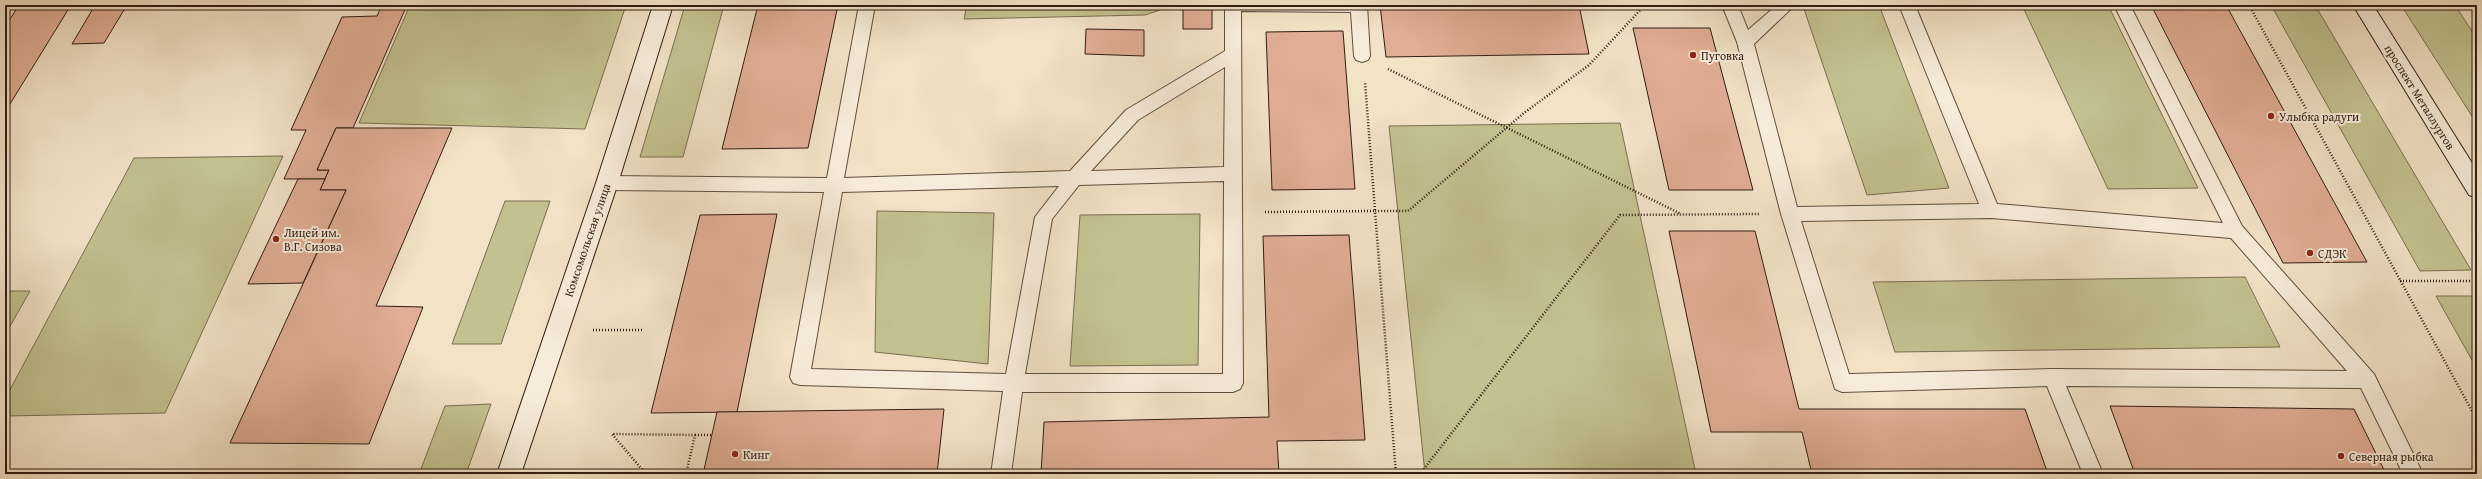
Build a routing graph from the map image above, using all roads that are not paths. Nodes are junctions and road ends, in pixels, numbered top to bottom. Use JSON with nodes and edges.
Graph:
{"nodes":[{"id":1,"x":663,"y":5,"type":"edge"},
{"id":2,"x":867,"y":5,"type":"edge"},
{"id":3,"x":1359,"y":5,"type":"edge"},
{"id":4,"x":1730,"y":5,"type":"edge"},
{"id":5,"x":1787,"y":5,"type":"edge"},
{"id":6,"x":1907,"y":5,"type":"edge"},
{"id":7,"x":2122,"y":5,"type":"edge"},
{"id":8,"x":2362,"y":5,"type":"edge"},
{"id":9,"x":1745,"y":42,"type":"junction"},
{"id":10,"x":1232,"y":54,"type":"junction"},
{"id":11,"x":1362,"y":56,"type":"road end"},
{"id":12,"x":1233,"y":174,"type":"junction"},
{"id":13,"x":1075,"y":179,"type":"junction"},
{"id":14,"x":607,"y":183,"type":"junction"},
{"id":15,"x":834,"y":185,"type":"junction"},
{"id":16,"x":2477,"y":189,"type":"edge"},
{"id":17,"x":1991,"y":211,"type":"junction"},
{"id":18,"x":1790,"y":214,"type":"junction"},
{"id":19,"x":2236,"y":231,"type":"junction"},
{"id":20,"x":2054,"y":377,"type":"junction"},
{"id":21,"x":2367,"y":380,"type":"junction"},
{"id":22,"x":1014,"y":383,"type":"junction"},
{"id":23,"x":509,"y":474,"type":"edge"},
{"id":24,"x":1001,"y":474,"type":"edge"},
{"id":25,"x":2093,"y":474,"type":"edge"},
{"id":26,"x":2413,"y":474,"type":"edge"}],
"edges":[{"from":1,"to":14,"type":"street","name":"Комсомольская улица"},
{"from":2,"to":15,"type":"lane"},
{"from":3,"to":10,"type":"lane"},
{"from":3,"to":11,"type":"lane"},
{"from":4,"to":9,"type":"lane"},
{"from":5,"to":9,"type":"lane"},
{"from":6,"to":17,"type":"lane"},
{"from":7,"to":19,"type":"lane"},
{"from":8,"to":16,"type":"street","name":"проспект Металлургов"},
{"from":9,"to":18,"type":"lane"},
{"from":10,"to":12,"type":"lane"},
{"from":10,"to":13,"type":"lane"},
{"from":12,"to":13,"type":"lane"},
{"from":12,"to":22,"type":"lane"},
{"from":13,"to":15,"type":"lane"},
{"from":13,"to":22,"type":"lane"},
{"from":14,"to":15,"type":"lane"},
{"from":14,"to":23,"type":"street","name":"Комсомольская улица"},
{"from":15,"to":22,"type":"lane"},
{"from":17,"to":18,"type":"lane"},
{"from":17,"to":19,"type":"lane"},
{"from":18,"to":20,"type":"lane"},
{"from":19,"to":21,"type":"lane"},
{"from":20,"to":21,"type":"lane"},
{"from":20,"to":25,"type":"lane"},
{"from":21,"to":26,"type":"lane"},
{"from":22,"to":24,"type":"lane"}]}
